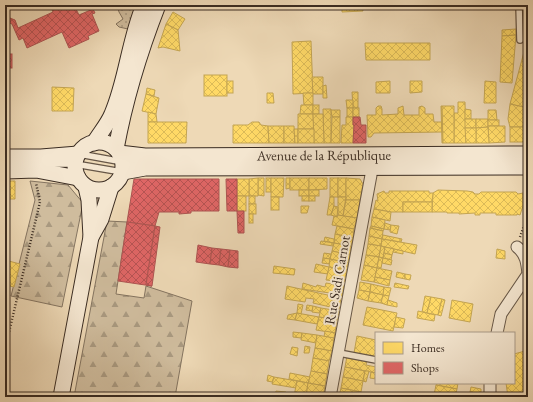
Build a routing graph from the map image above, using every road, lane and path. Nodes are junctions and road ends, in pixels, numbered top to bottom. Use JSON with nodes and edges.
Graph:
{"nodes":[{"id":1,"x":144,"y":5,"type":"edge"},
{"id":2,"x":158,"y":5,"type":"edge"},
{"id":3,"x":519,"y":5,"type":"edge"},
{"id":4,"x":520,"y":40,"type":"dead end"},
{"id":5,"x":94,"y":142,"type":"junction"},
{"id":6,"x":5,"y":157,"type":"edge"},
{"id":7,"x":120,"y":159,"type":"junction"},
{"id":8,"x":528,"y":163,"type":"edge"},
{"id":9,"x":20,"y":164,"type":"dead end"},
{"id":10,"x":371,"y":168,"type":"junction"},
{"id":11,"x":5,"y":170,"type":"edge"},
{"id":12,"x":33,"y":170,"type":"junction"},
{"id":13,"x":79,"y":171,"type":"junction"},
{"id":14,"x":111,"y":187,"type":"junction"},
{"id":15,"x":91,"y":237,"type":"junction"},
{"id":16,"x":517,"y":247,"type":"joint"},
{"id":17,"x":497,"y":332,"type":"edge"},
{"id":18,"x":5,"y":349,"type":"edge"},
{"id":19,"x":339,"y":353,"type":"junction"},
{"id":20,"x":375,"y":360,"type":"edge"},
{"id":21,"x":490,"y":384,"type":"edge"},
{"id":22,"x":61,"y":397,"type":"edge"},
{"id":23,"x":330,"y":397,"type":"edge"},
{"id":24,"x":490,"y":397,"type":"edge"}],
"edges":[{"from":1,"to":5,"type":"main road"},
{"from":2,"to":7,"type":"main road"},
{"from":3,"to":4,"type":"lane"},
{"from":5,"to":7,"type":"main road"},
{"from":5,"to":13,"type":"main road"},
{"from":6,"to":13,"type":"main road"},
{"from":7,"to":8,"type":"main road","name":"Avenue de la République"},
{"from":7,"to":10,"type":"main road","name":"Avenue de la République"},
{"from":7,"to":13,"type":"lane"},
{"from":7,"to":13,"type":"lane"},
{"from":7,"to":14,"type":"main road"},
{"from":8,"to":10,"type":"main road","name":"Avenue de la République"},
{"from":8,"to":16,"type":"path"},
{"from":9,"to":13,"type":"lane"},
{"from":10,"to":19,"type":"street","name":"Rue Sadi Carnot"},
{"from":11,"to":12,"type":"main road"},
{"from":12,"to":13,"type":"main road"},
{"from":12,"to":18,"type":"path"},
{"from":13,"to":14,"type":"main road"},
{"from":13,"to":15,"type":"main road"},
{"from":14,"to":15,"type":"main road"},
{"from":15,"to":22,"type":"main road"},
{"from":16,"to":17,"type":"street"},
{"from":19,"to":20,"type":"lane"},
{"from":19,"to":23,"type":"street","name":"Rue Sadi Carnot"},
{"from":21,"to":24,"type":"street"}]}
